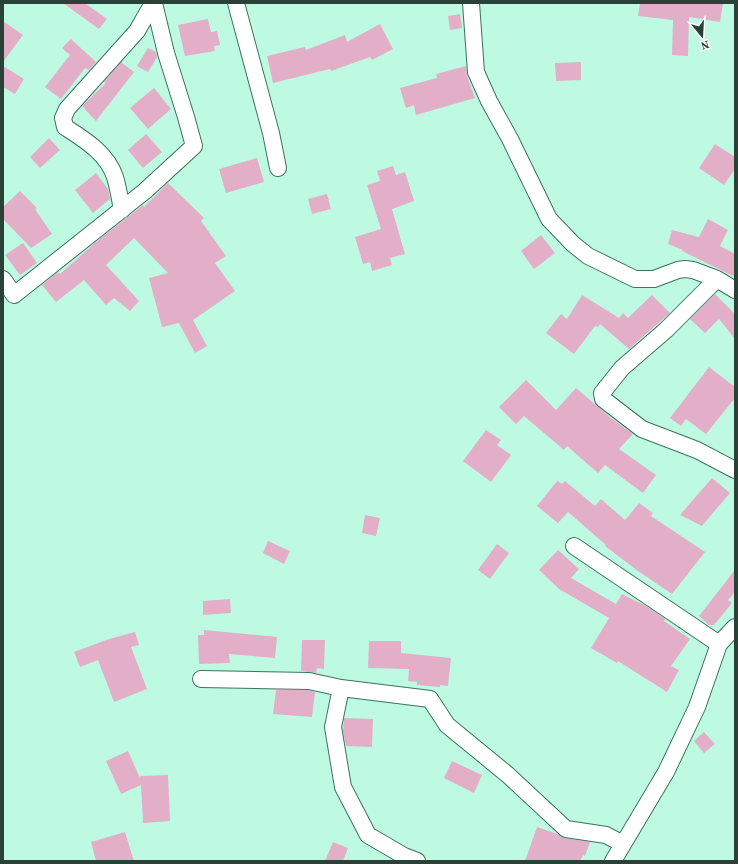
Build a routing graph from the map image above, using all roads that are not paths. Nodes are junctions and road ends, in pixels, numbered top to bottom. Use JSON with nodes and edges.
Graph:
{"nodes":[{"id":1,"x":153,"y":3,"type":"edge"},
{"id":2,"x":236,"y":3,"type":"edge"},
{"id":3,"x":471,"y":3,"type":"edge"},
{"id":4,"x":278,"y":168,"type":"dead end"},
{"id":5,"x":122,"y":210,"type":"junction"},
{"id":6,"x":3,"y":279,"type":"edge"},
{"id":7,"x":717,"y":279,"type":"junction"},
{"id":8,"x":735,"y":290,"type":"edge"},
{"id":9,"x":735,"y":470,"type":"edge"},
{"id":10,"x":574,"y":546,"type":"dead end"},
{"id":11,"x":735,"y":627,"type":"edge"},
{"id":12,"x":719,"y":644,"type":"junction"},
{"id":13,"x":201,"y":679,"type":"dead end"},
{"id":14,"x":341,"y":688,"type":"junction"},
{"id":15,"x":623,"y":844,"type":"junction"},
{"id":16,"x":417,"y":861,"type":"edge"},
{"id":17,"x":614,"y":861,"type":"edge"}],
"edges":[{"from":1,"to":5,"type":"street"},
{"from":1,"to":5,"type":"street"},
{"from":2,"to":4,"type":"street"},
{"from":3,"to":7,"type":"street"},
{"from":5,"to":6,"type":"street"},
{"from":7,"to":8,"type":"street"},
{"from":7,"to":9,"type":"street"},
{"from":10,"to":12,"type":"street"},
{"from":11,"to":12,"type":"street"},
{"from":12,"to":15,"type":"street"},
{"from":13,"to":14,"type":"street"},
{"from":14,"to":15,"type":"street"},
{"from":14,"to":16,"type":"street"},
{"from":15,"to":17,"type":"street"}]}
